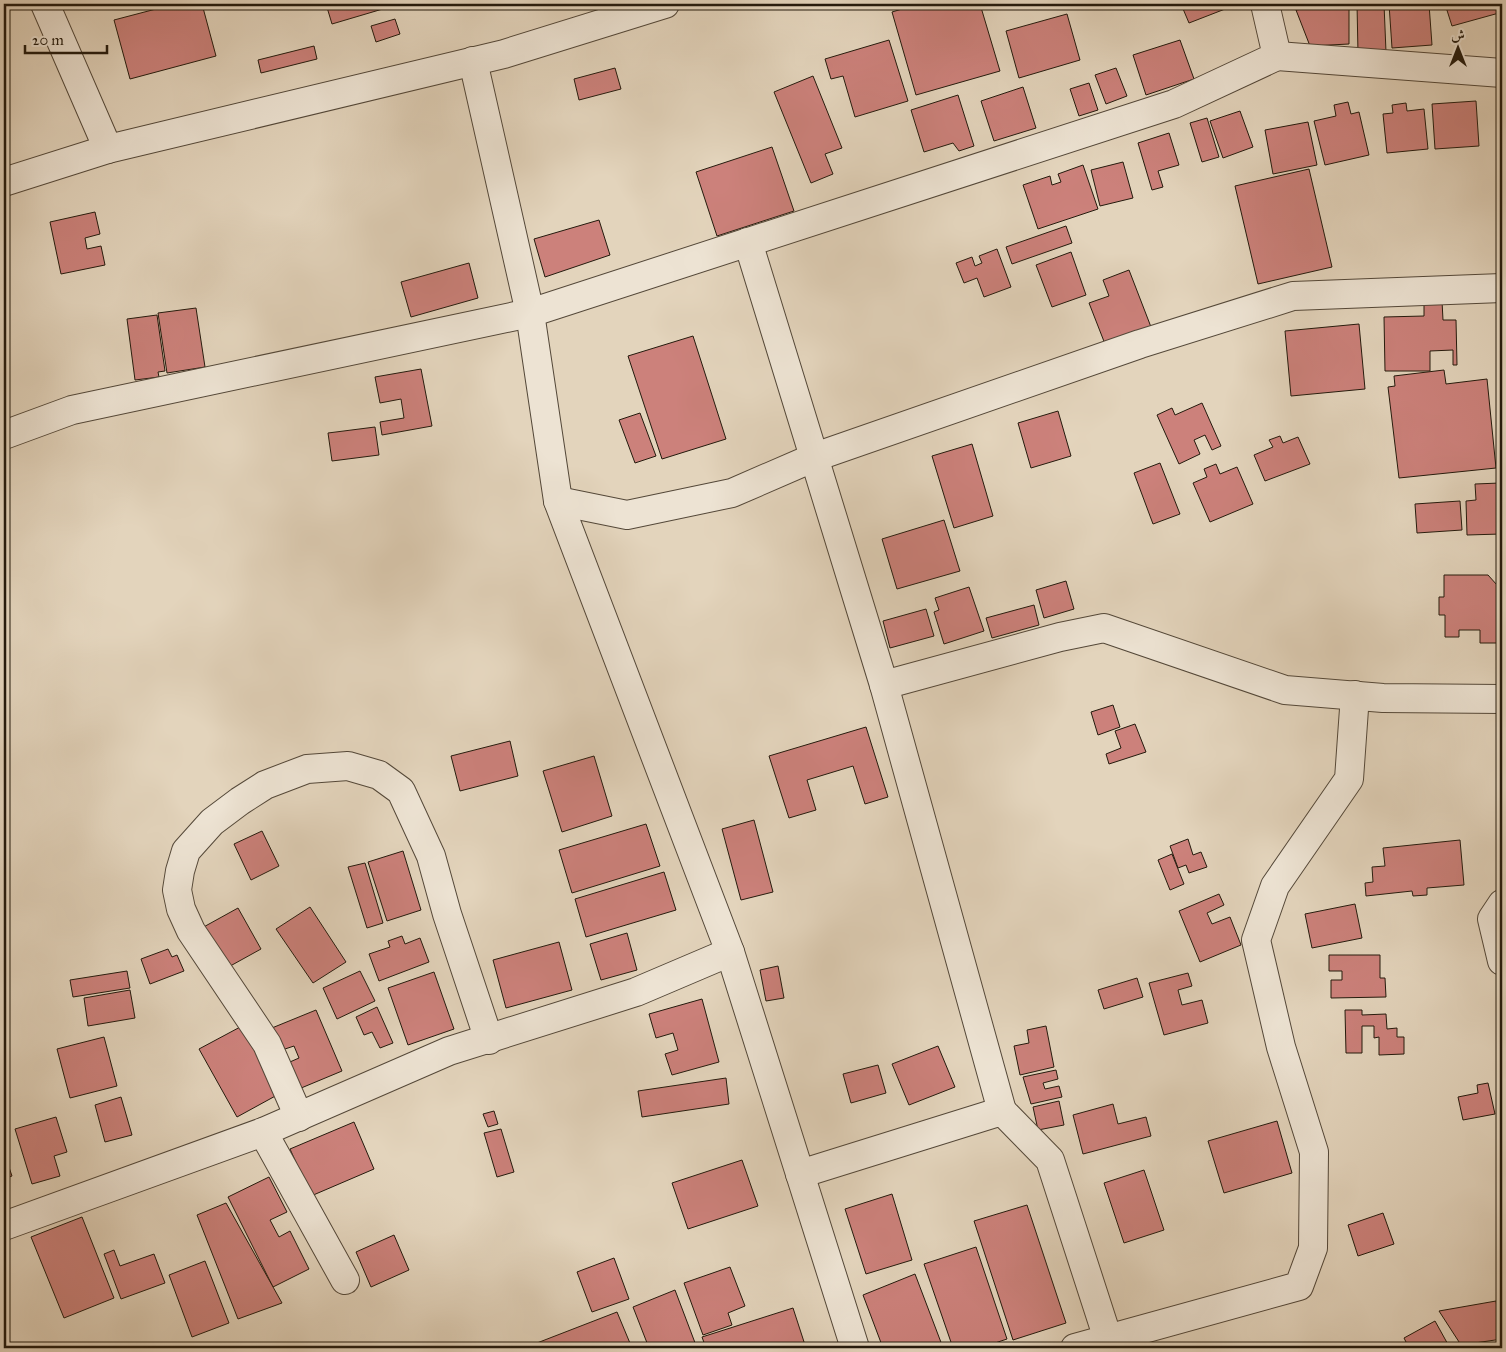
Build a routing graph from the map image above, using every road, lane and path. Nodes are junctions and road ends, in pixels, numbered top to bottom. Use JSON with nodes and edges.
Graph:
{"nodes":[{"id":1,"x":45,"y":4,"type":"edge"},
{"id":2,"x":665,"y":4,"type":"edge"},
{"id":3,"x":1265,"y":4,"type":"edge"},
{"id":4,"x":1278,"y":56,"type":"junction"},
{"id":5,"x":473,"y":61,"type":"junction"},
{"id":6,"x":1502,"y":73,"type":"edge"},
{"id":7,"x":108,"y":149,"type":"junction"},
{"id":8,"x":4,"y":182,"type":"edge"},
{"id":9,"x":748,"y":242,"type":"junction"},
{"id":10,"x":1502,"y":288,"type":"edge"},
{"id":11,"x":530,"y":313,"type":"junction"},
{"id":12,"x":4,"y":435,"type":"edge"},
{"id":13,"x":814,"y":457,"type":"junction"},
{"id":14,"x":558,"y":501,"type":"junction"},
{"id":15,"x":884,"y":685,"type":"junction"},
{"id":16,"x":1355,"y":696,"type":"junction"},
{"id":17,"x":1502,"y":699,"type":"edge"},
{"id":18,"x":1502,"y":904,"type":"edge"},
{"id":19,"x":730,"y":952,"type":"junction"},
{"id":20,"x":1502,"y":961,"type":"edge"},
{"id":21,"x":489,"y":1040,"type":"junction"},
{"id":22,"x":1002,"y":1111,"type":"junction"},
{"id":23,"x":299,"y":1117,"type":"junction"},
{"id":24,"x":263,"y":1132,"type":"junction"},
{"id":25,"x":800,"y":1174,"type":"junction"},
{"id":26,"x":4,"y":1226,"type":"edge"},
{"id":27,"x":345,"y":1280,"type":"dead end"},
{"id":28,"x":1108,"y":1339,"type":"junction"},
{"id":29,"x":856,"y":1348,"type":"edge"},
{"id":30,"x":1075,"y":1348,"type":"edge"}],
"edges":[{"from":1,"to":7,"type":"street"},
{"from":2,"to":5,"type":"street"},
{"from":3,"to":4,"type":"street"},
{"from":4,"to":6,"type":"street"},
{"from":4,"to":9,"type":"street"},
{"from":5,"to":7,"type":"street"},
{"from":5,"to":11,"type":"street"},
{"from":7,"to":8,"type":"street"},
{"from":9,"to":11,"type":"street"},
{"from":9,"to":13,"type":"street"},
{"from":10,"to":13,"type":"street"},
{"from":11,"to":12,"type":"street"},
{"from":11,"to":14,"type":"street"},
{"from":13,"to":14,"type":"street"},
{"from":13,"to":15,"type":"street"},
{"from":14,"to":19,"type":"street"},
{"from":15,"to":16,"type":"street"},
{"from":15,"to":22,"type":"street"},
{"from":16,"to":17,"type":"street"},
{"from":16,"to":28,"type":"street"},
{"from":18,"to":20,"type":"street"},
{"from":19,"to":21,"type":"street"},
{"from":19,"to":25,"type":"street"},
{"from":21,"to":23,"type":"street"},
{"from":21,"to":23,"type":"street"},
{"from":22,"to":25,"type":"street"},
{"from":22,"to":28,"type":"street"},
{"from":23,"to":24,"type":"street"},
{"from":24,"to":26,"type":"street"},
{"from":24,"to":27,"type":"street"},
{"from":25,"to":29,"type":"street"},
{"from":28,"to":30,"type":"street"}]}
